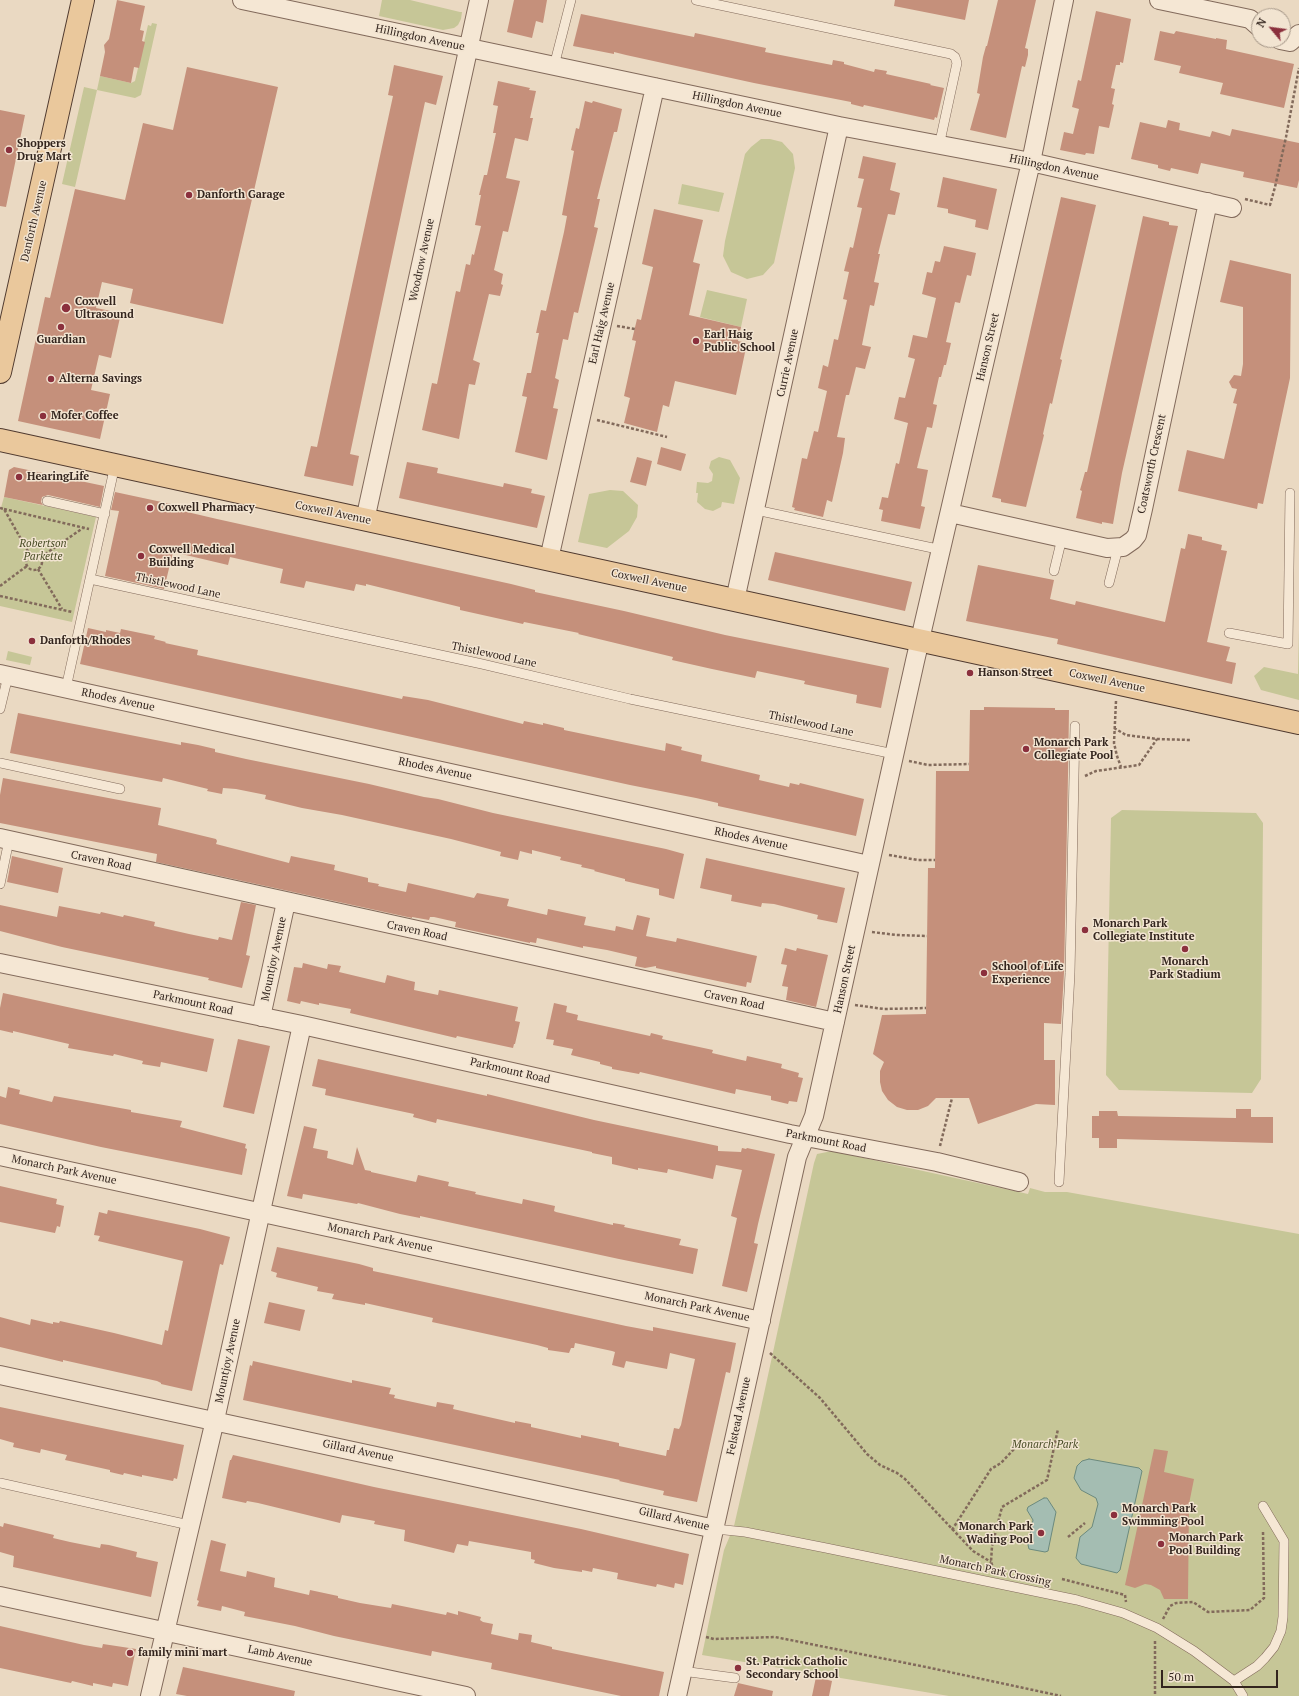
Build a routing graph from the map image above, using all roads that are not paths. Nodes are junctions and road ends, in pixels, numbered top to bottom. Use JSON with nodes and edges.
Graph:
{"nodes":[{"id":1,"x":83,"y":0,"type":"edge"},
{"id":2,"x":242,"y":0,"type":"edge"},
{"id":3,"x":479,"y":0,"type":"edge"},
{"id":4,"x":571,"y":0,"type":"edge"},
{"id":5,"x":696,"y":0,"type":"edge"},
{"id":6,"x":1064,"y":0,"type":"edge"},
{"id":7,"x":1159,"y":0,"type":"edge"},
{"id":8,"x":1251,"y":20,"type":"edge"},
{"id":9,"x":1299,"y":34,"type":"edge"},
{"id":10,"x":1291,"y":41,"type":"edge"},
{"id":11,"x":468,"y":49,"type":"junction"},
{"id":12,"x":554,"y":66,"type":"junction"},
{"id":13,"x":655,"y":87,"type":"junction"},
{"id":14,"x":839,"y":126,"type":"junction"},
{"id":15,"x":939,"y":146,"type":"junction"},
{"id":16,"x":1031,"y":162,"type":"junction"},
{"id":17,"x":1208,"y":202,"type":"junction"},
{"id":18,"x":1236,"y":203,"type":"road end"},
{"id":19,"x":0,"y":372,"type":"edge"},
{"id":20,"x":0,"y":440,"type":"edge"},
{"id":21,"x":116,"y":464,"type":"junction"},
{"id":22,"x":1290,"y":493,"type":"dead end"},
{"id":23,"x":47,"y":501,"type":"dead end"},
{"id":24,"x":756,"y":510,"type":"junction"},
{"id":25,"x":950,"y":512,"type":"junction"},
{"id":26,"x":105,"y":514,"type":"junction"},
{"id":27,"x":365,"y":520,"type":"junction"},
{"id":28,"x":1062,"y":538,"type":"junction"},
{"id":29,"x":1118,"y":548,"type":"junction"},
{"id":30,"x":942,"y":550,"type":"junction"},
{"id":31,"x":549,"y":559,"type":"junction"},
{"id":32,"x":1054,"y":571,"type":"dead end"},
{"id":33,"x":90,"y":579,"type":"junction"},
{"id":34,"x":1109,"y":583,"type":"dead end"},
{"id":35,"x":735,"y":600,"type":"junction"},
{"id":36,"x":1229,"y":633,"type":"dead end"},
{"id":37,"x":920,"y":640,"type":"junction"},
{"id":38,"x":4,"y":675,"type":"edge"},
{"id":39,"x":66,"y":688,"type":"junction"},
{"id":40,"x":0,"y":709,"type":"edge"},
{"id":41,"x":1299,"y":723,"type":"edge"},
{"id":42,"x":1075,"y":726,"type":"dead end"},
{"id":43,"x":899,"y":757,"type":"junction"},
{"id":44,"x":0,"y":763,"type":"edge"},
{"id":45,"x":120,"y":790,"type":"dead end"},
{"id":46,"x":5,"y":839,"type":"edge"},
{"id":47,"x":869,"y":865,"type":"junction"},
{"id":48,"x":0,"y":884,"type":"edge"},
{"id":49,"x":286,"y":902,"type":"junction"},
{"id":50,"x":0,"y":963,"type":"edge"},
{"id":51,"x":261,"y":1017,"type":"junction"},
{"id":52,"x":835,"y":1022,"type":"junction"},
{"id":53,"x":302,"y":1025,"type":"junction"},
{"id":54,"x":806,"y":1137,"type":"junction"},
{"id":55,"x":0,"y":1156,"type":"edge"},
{"id":56,"x":1019,"y":1182,"type":"dead end"},
{"id":57,"x":1059,"y":1182,"type":"dead end"},
{"id":58,"x":261,"y":1212,"type":"junction"},
{"id":59,"x":760,"y":1321,"type":"junction"},
{"id":60,"x":0,"y":1375,"type":"edge"},
{"id":61,"x":215,"y":1420,"type":"junction"},
{"id":62,"x":0,"y":1483,"type":"edge"},
{"id":63,"x":1263,"y":1506,"type":"road end"},
{"id":64,"x":189,"y":1525,"type":"junction"},
{"id":65,"x":715,"y":1528,"type":"junction"},
{"id":66,"x":0,"y":1596,"type":"edge"},
{"id":67,"x":165,"y":1631,"type":"junction"},
{"id":68,"x":682,"y":1671,"type":"junction"},
{"id":69,"x":735,"y":1678,"type":"dead end"},
{"id":70,"x":1234,"y":1681,"type":"junction"},
{"id":71,"x":150,"y":1696,"type":"edge"},
{"id":72,"x":466,"y":1696,"type":"edge"},
{"id":73,"x":677,"y":1696,"type":"edge"},
{"id":74,"x":1243,"y":1696,"type":"edge"}],
"edges":[{"from":1,"to":19,"type":"main road","name":"Danforth Avenue"},
{"from":2,"to":11,"type":"street","name":"Hillingdon Avenue"},
{"from":3,"to":11,"type":"street","name":"Woodrow Avenue"},
{"from":4,"to":12,"type":"lane"},
{"from":5,"to":15,"type":"lane"},
{"from":6,"to":16,"type":"street","name":"Hanson Street"},
{"from":7,"to":8,"type":"street"},
{"from":9,"to":10,"type":"street"},
{"from":11,"to":12,"type":"street","name":"Hillingdon Avenue"},
{"from":11,"to":27,"type":"street","name":"Woodrow Avenue"},
{"from":12,"to":13,"type":"street","name":"Hillingdon Avenue"},
{"from":13,"to":14,"type":"street","name":"Hillingdon Avenue"},
{"from":13,"to":31,"type":"street","name":"Earl Haig Avenue"},
{"from":14,"to":15,"type":"street","name":"Hillingdon Avenue"},
{"from":14,"to":24,"type":"street","name":"Currie Avenue"},
{"from":15,"to":16,"type":"street","name":"Hillingdon Avenue"},
{"from":16,"to":17,"type":"street","name":"Hillingdon Avenue"},
{"from":16,"to":25,"type":"street","name":"Hanson Street"},
{"from":17,"to":18,"type":"street","name":"Hillingdon Avenue"},
{"from":17,"to":29,"type":"street","name":"Coatsworth Crescent"},
{"from":20,"to":21,"type":"main road","name":"Coxwell Avenue"},
{"from":21,"to":26,"type":"lane"},
{"from":21,"to":27,"type":"main road","name":"Coxwell Avenue"},
{"from":22,"to":36,"type":"lane"},
{"from":23,"to":26,"type":"lane"},
{"from":24,"to":30,"type":"lane"},
{"from":24,"to":35,"type":"street","name":"Currie Avenue"},
{"from":25,"to":28,"type":"street"},
{"from":25,"to":30,"type":"street","name":"Hanson Street"},
{"from":26,"to":33,"type":"lane"},
{"from":27,"to":31,"type":"main road","name":"Coxwell Avenue"},
{"from":28,"to":29,"type":"street"},
{"from":28,"to":32,"type":"lane"},
{"from":29,"to":34,"type":"lane"},
{"from":30,"to":37,"type":"street","name":"Hanson Street"},
{"from":31,"to":35,"type":"main road","name":"Coxwell Avenue"},
{"from":33,"to":39,"type":"lane"},
{"from":33,"to":43,"type":"lane","name":"Thistlewood Lane"},
{"from":35,"to":37,"type":"main road","name":"Coxwell Avenue"},
{"from":37,"to":41,"type":"main road","name":"Coxwell Avenue"},
{"from":37,"to":43,"type":"street","name":"Hanson Street"},
{"from":38,"to":39,"type":"street","name":"Rhodes Avenue"},
{"from":38,"to":40,"type":"lane"},
{"from":39,"to":47,"type":"street","name":"Rhodes Avenue"},
{"from":42,"to":57,"type":"lane"},
{"from":43,"to":47,"type":"street","name":"Hanson Street"},
{"from":44,"to":45,"type":"lane"},
{"from":46,"to":48,"type":"lane"},
{"from":46,"to":49,"type":"street","name":"Craven Road"},
{"from":47,"to":52,"type":"street","name":"Hanson Street"},
{"from":49,"to":51,"type":"street","name":"Mountjoy Avenue"},
{"from":49,"to":52,"type":"street","name":"Craven Road"},
{"from":50,"to":51,"type":"street","name":"Parkmount Road"},
{"from":51,"to":53,"type":"street","name":"Parkmount Road"},
{"from":52,"to":54,"type":"street","name":"Hanson Street"},
{"from":53,"to":54,"type":"street","name":"Parkmount Road"},
{"from":53,"to":58,"type":"street","name":"Mountjoy Avenue"},
{"from":54,"to":56,"type":"street","name":"Parkmount Road"},
{"from":54,"to":59,"type":"street","name":"Felstead Avenue"},
{"from":55,"to":58,"type":"street","name":"Monarch Park Avenue"},
{"from":58,"to":59,"type":"street","name":"Monarch Park Avenue"},
{"from":58,"to":61,"type":"street","name":"Mountjoy Avenue"},
{"from":59,"to":65,"type":"street","name":"Felstead Avenue"},
{"from":60,"to":61,"type":"street","name":"Gillard Avenue"},
{"from":61,"to":64,"type":"street","name":"Mountjoy Avenue"},
{"from":61,"to":65,"type":"street","name":"Gillard Avenue"},
{"from":62,"to":64,"type":"lane"},
{"from":63,"to":70,"type":"lane"},
{"from":64,"to":67,"type":"street","name":"Mountjoy Avenue"},
{"from":65,"to":68,"type":"street","name":"Felstead Avenue"},
{"from":65,"to":70,"type":"lane","name":"Monarch Park Crossing"},
{"from":66,"to":67,"type":"street","name":"Lamb Avenue"},
{"from":67,"to":71,"type":"street","name":"Mountjoy Avenue"},
{"from":67,"to":72,"type":"street","name":"Lamb Avenue"},
{"from":68,"to":69,"type":"lane"},
{"from":68,"to":73,"type":"street","name":"Felstead Avenue"},
{"from":70,"to":74,"type":"lane","name":"Monarch Park Crossing"}]}
